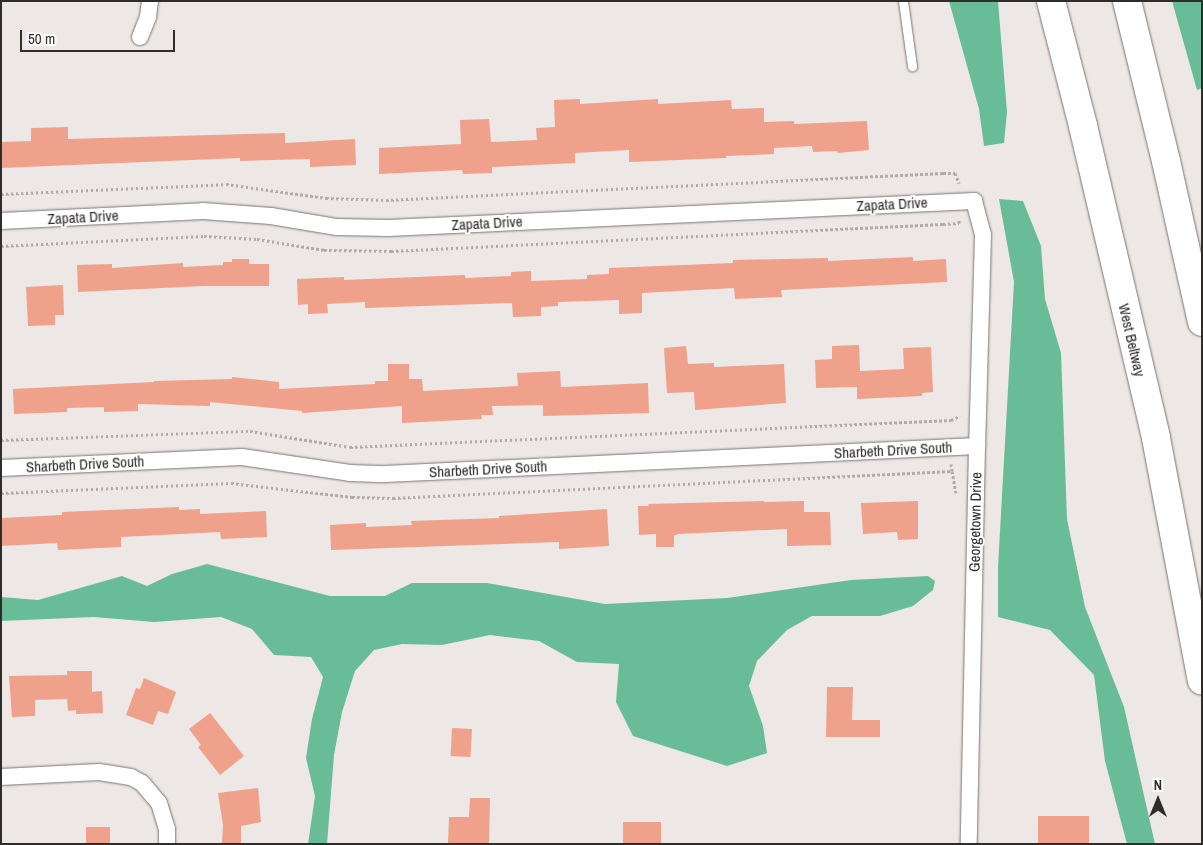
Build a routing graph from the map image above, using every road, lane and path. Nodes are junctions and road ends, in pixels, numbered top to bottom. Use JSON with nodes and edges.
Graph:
{"nodes":[{"id":1,"x":150,"y":1,"type":"edge"},
{"id":2,"x":903,"y":1,"type":"edge"},
{"id":3,"x":1051,"y":1,"type":"edge"},
{"id":4,"x":1127,"y":1,"type":"edge"},
{"id":5,"x":140,"y":37,"type":"dead end"},
{"id":6,"x":912,"y":66,"type":"dead end"},
{"id":7,"x":1,"y":194,"type":"edge"},
{"id":8,"x":966,"y":201,"type":"junction"},
{"id":9,"x":1,"y":221,"type":"edge"},
{"id":10,"x":959,"y":223,"type":"dead end"},
{"id":11,"x":964,"y":224,"type":"dead end"},
{"id":12,"x":1202,"y":322,"type":"edge"},
{"id":13,"x":961,"y":414,"type":"dead end"},
{"id":14,"x":1,"y":440,"type":"edge"},
{"id":15,"x":977,"y":446,"type":"junction"},
{"id":16,"x":1,"y":468,"type":"edge"},
{"id":17,"x":1202,"y":681,"type":"edge"},
{"id":18,"x":1,"y":777,"type":"edge"},
{"id":19,"x":167,"y":844,"type":"edge"},
{"id":20,"x":969,"y":844,"type":"edge"}],
"edges":[{"from":1,"to":5,"type":"street"},
{"from":2,"to":6,"type":"lane"},
{"from":3,"to":17,"type":"highway","name":"West Beltway"},
{"from":4,"to":12,"type":"highway"},
{"from":7,"to":8,"type":"path"},
{"from":8,"to":9,"type":"street","name":"Zapata Drive"},
{"from":8,"to":15,"type":"street","name":"Georgetown Drive"},
{"from":10,"to":11,"type":"path"},
{"from":13,"to":14,"type":"path"},
{"from":15,"to":16,"type":"street","name":"Sharbeth Drive South"},
{"from":15,"to":20,"type":"street","name":"Georgetown Drive"},
{"from":18,"to":19,"type":"street"}]}
